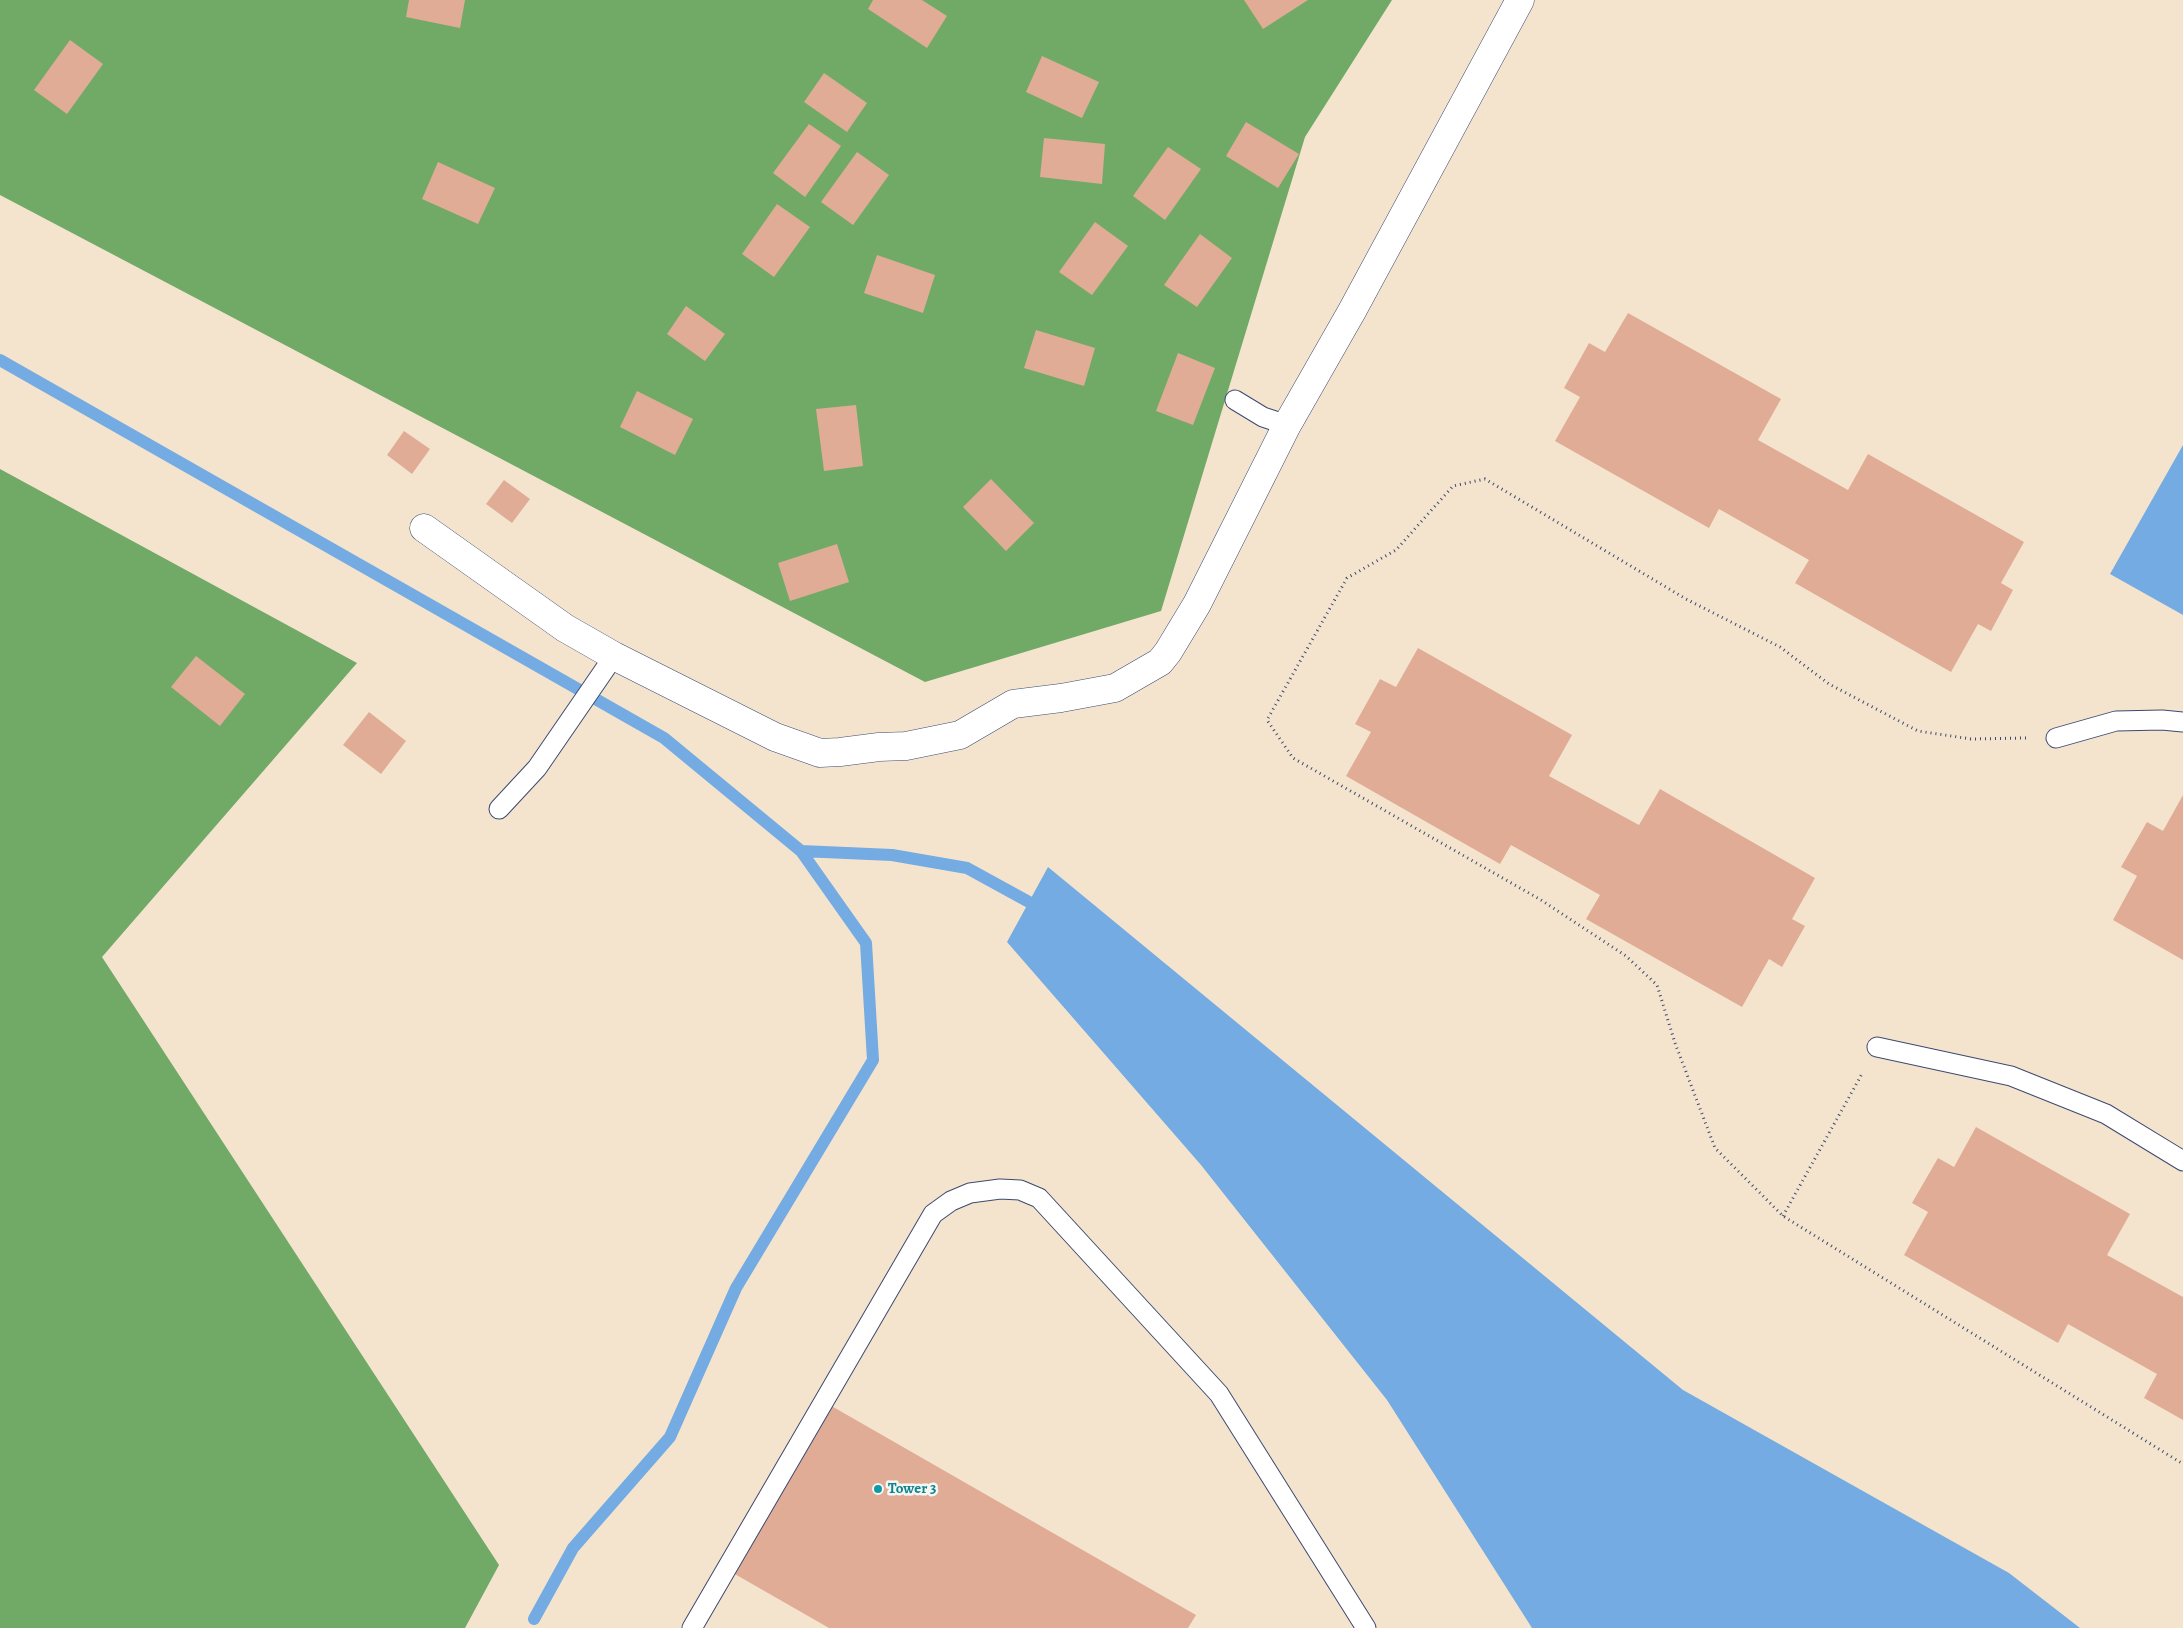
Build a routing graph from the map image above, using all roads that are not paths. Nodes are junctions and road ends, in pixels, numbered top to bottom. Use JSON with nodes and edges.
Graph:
{"nodes":[{"id":1,"x":1520,"y":0,"type":"edge"},
{"id":2,"x":1235,"y":400,"type":"dead end"},
{"id":3,"x":1287,"y":425,"type":"junction"},
{"id":4,"x":424,"y":528,"type":"dead end"},
{"id":5,"x":614,"y":656,"type":"junction"},
{"id":6,"x":2183,"y":722,"type":"edge"},
{"id":7,"x":2056,"y":738,"type":"road end"},
{"id":8,"x":499,"y":809,"type":"dead end"},
{"id":9,"x":1877,"y":1047,"type":"road end"},
{"id":10,"x":2183,"y":1161,"type":"edge"},
{"id":11,"x":692,"y":1628,"type":"edge"},
{"id":12,"x":1366,"y":1628,"type":"edge"}],
"edges":[{"from":1,"to":3,"type":"street"},
{"from":2,"to":3,"type":"lane"},
{"from":3,"to":5,"type":"street"},
{"from":4,"to":5,"type":"street"},
{"from":5,"to":8,"type":"lane"},
{"from":6,"to":7,"type":"lane"},
{"from":9,"to":10,"type":"lane"},
{"from":11,"to":12,"type":"lane"}]}
